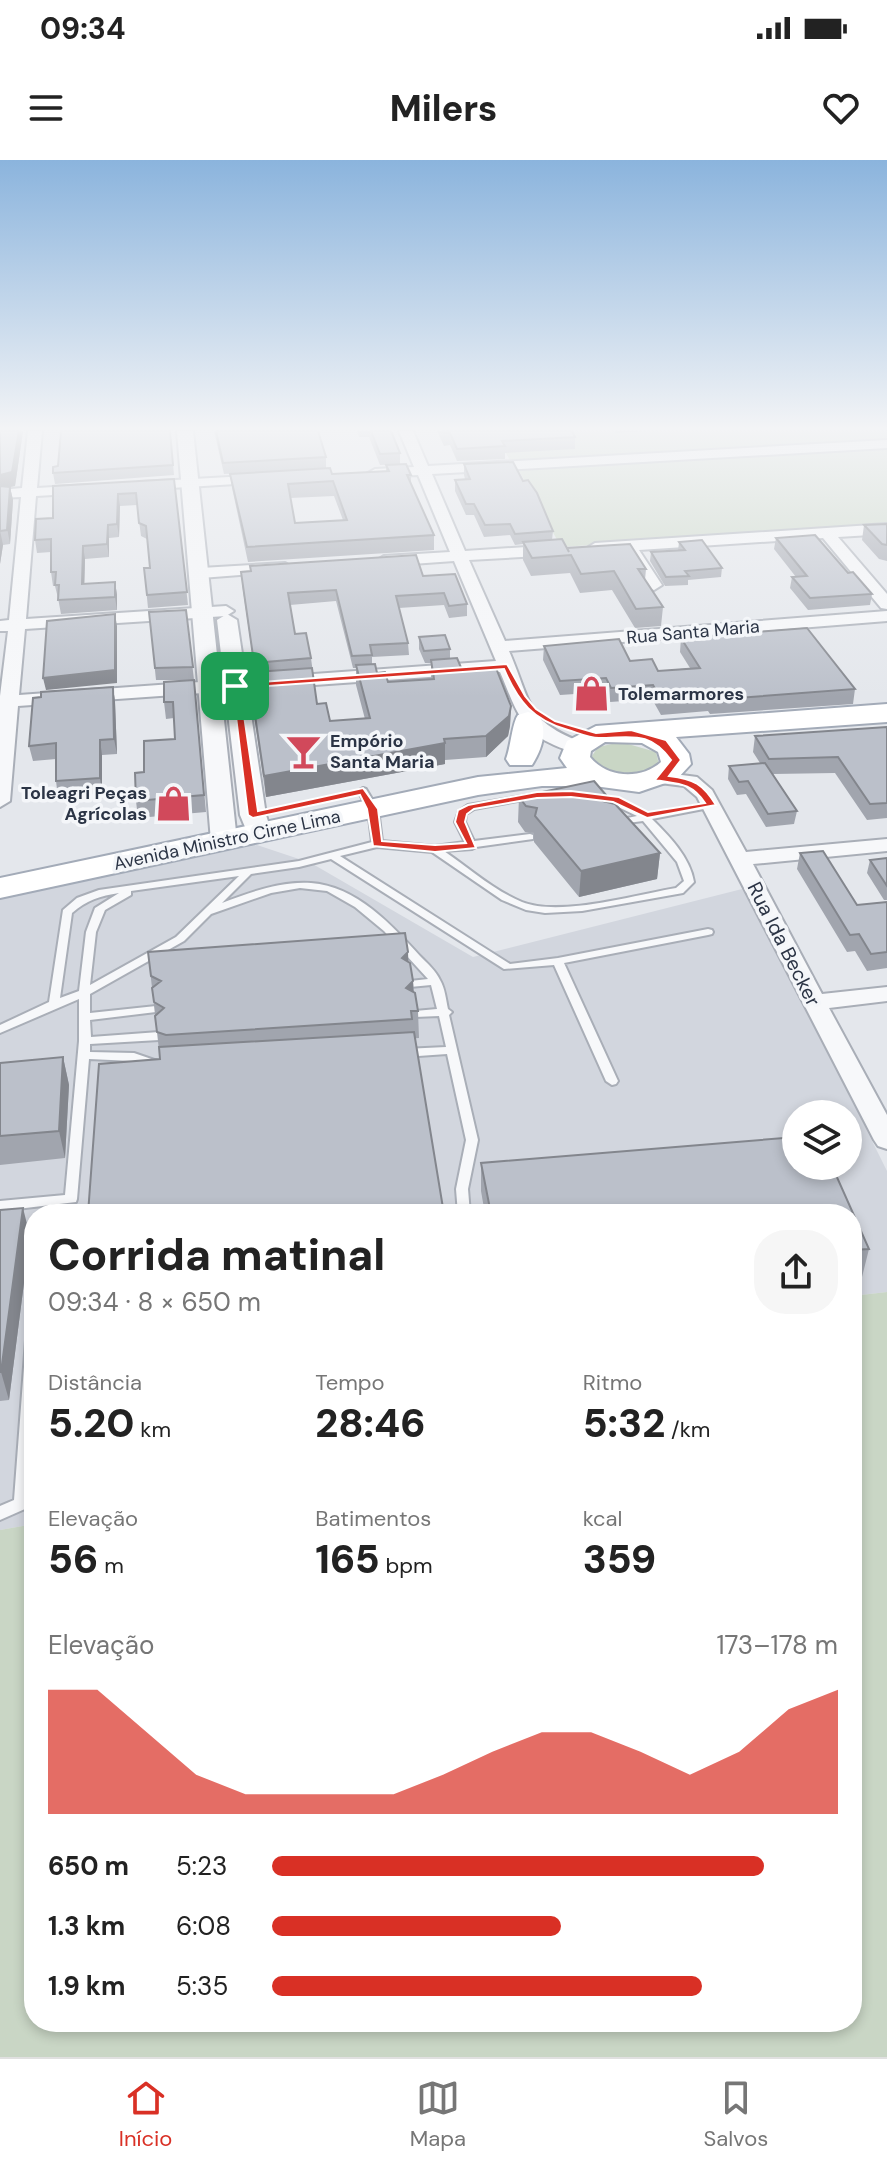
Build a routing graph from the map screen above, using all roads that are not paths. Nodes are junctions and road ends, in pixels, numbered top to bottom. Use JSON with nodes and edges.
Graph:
{"nodes":[{"id":1,"x":25,"y":520,"type":"edge"},
{"id":2,"x":204,"y":520,"type":"edge"},
{"id":3,"x":442,"y":520,"type":"edge"},
{"id":4,"x":887,"y":529,"type":"edge"},
{"id":5,"x":827,"y":533,"type":"junction"},
{"id":6,"x":629,"y":546,"type":"junction"},
{"id":7,"x":458,"y":557,"type":"junction"},
{"id":8,"x":364,"y":563,"type":"edge"},
{"id":9,"x":300,"y":567,"type":"edge"},
{"id":10,"x":211,"y":573,"type":"junction"},
{"id":11,"x":654,"y":585,"type":"dead end"},
{"id":12,"x":887,"y":604,"type":"edge"},
{"id":13,"x":215,"y":612,"type":"junction"},
{"id":14,"x":887,"y":616,"type":"edge"},
{"id":15,"x":8,"y":626,"type":"edge"},
{"id":16,"x":498,"y":647,"type":"junction"},
{"id":17,"x":507,"y":666,"type":"junction"},
{"id":18,"x":235,"y":686,"type":"junction"},
{"id":19,"x":212,"y":687,"type":"junction"},
{"id":20,"x":5,"y":702,"type":"edge"},
{"id":21,"x":524,"y":709,"type":"junction"},
{"id":22,"x":887,"y":713,"type":"edge"},
{"id":23,"x":887,"y":729,"type":"edge"},
{"id":24,"x":631,"y":732,"type":"junction"},
{"id":25,"x":583,"y":745,"type":"junction"},
{"id":26,"x":521,"y":759,"type":"junction"},
{"id":27,"x":670,"y":767,"type":"junction"},
{"id":28,"x":584,"y":785,"type":"junction"},
{"id":29,"x":713,"y":793,"type":"junction"},
{"id":30,"x":549,"y":794,"type":"edge"},
{"id":31,"x":368,"y":800,"type":"junction"},
{"id":32,"x":0,"y":801,"type":"edge"},
{"id":33,"x":647,"y":815,"type":"junction"},
{"id":34,"x":608,"y":824,"type":"edge"},
{"id":35,"x":240,"y":828,"type":"junction"},
{"id":36,"x":530,"y":837,"type":"dead end"},
{"id":37,"x":377,"y":844,"type":"junction"},
{"id":38,"x":887,"y":845,"type":"edge"},
{"id":39,"x":472,"y":846,"type":"junction"},
{"id":40,"x":435,"y":849,"type":"junction"},
{"id":41,"x":333,"y":856,"type":"junction"},
{"id":42,"x":749,"y":859,"type":"junction"},
{"id":43,"x":0,"y":866,"type":"edge"},
{"id":44,"x":249,"y":872,"type":"junction"},
{"id":45,"x":149,"y":885,"type":"junction"},
{"id":46,"x":0,"y":888,"type":"edge"},
{"id":47,"x":206,"y":914,"type":"junction"},
{"id":48,"x":708,"y":932,"type":"dead end"},
{"id":49,"x":558,"y":961,"type":"junction"},
{"id":50,"x":436,"y":981,"type":"junction"},
{"id":51,"x":410,"y":984,"type":"edge"},
{"id":52,"x":84,"y":993,"type":"junction"},
{"id":53,"x":887,"y":994,"type":"edge"},
{"id":54,"x":823,"y":1001,"type":"junction"},
{"id":55,"x":54,"y":1004,"type":"junction"},
{"id":56,"x":156,"y":1009,"type":"edge"},
{"id":57,"x":446,"y":1012,"type":"junction"},
{"id":58,"x":415,"y":1014,"type":"edge"},
{"id":59,"x":83,"y":1017,"type":"junction"},
{"id":60,"x":0,"y":1029,"type":"edge"},
{"id":61,"x":159,"y":1036,"type":"edge"},
{"id":62,"x":85,"y":1041,"type":"junction"},
{"id":63,"x":452,"y":1050,"type":"junction"},
{"id":64,"x":389,"y":1054,"type":"edge"},
{"id":65,"x":83,"y":1055,"type":"junction"},
{"id":66,"x":169,"y":1069,"type":"edge"},
{"id":67,"x":612,"y":1081,"type":"dead end"},
{"id":68,"x":887,"y":1101,"type":"edge"},
{"id":69,"x":887,"y":1140,"type":"edge"},
{"id":70,"x":71,"y":1199,"type":"junction"},
{"id":71,"x":55,"y":1204,"type":"edge"},
{"id":72,"x":71,"y":1204,"type":"edge"},
{"id":73,"x":463,"y":1204,"type":"edge"},
{"id":74,"x":0,"y":1206,"type":"edge"},
{"id":75,"x":24,"y":1207,"type":"edge"},
{"id":76,"x":24,"y":1502,"type":"edge"},
{"id":77,"x":0,"y":1513,"type":"edge"}],
"edges":[{"from":1,"to":15,"type":"street"},
{"from":2,"to":10,"type":"street"},
{"from":3,"to":7,"type":"street"},
{"from":4,"to":5,"type":"street"},
{"from":5,"to":6,"type":"street"},
{"from":5,"to":12,"type":"street"},
{"from":6,"to":7,"type":"street"},
{"from":6,"to":11,"type":"street"},
{"from":7,"to":8,"type":"street"},
{"from":7,"to":16,"type":"street"},
{"from":9,"to":10,"type":"street"},
{"from":10,"to":13,"type":"street"},
{"from":13,"to":15,"type":"street"},
{"from":13,"to":18,"type":"street"},
{"from":13,"to":19,"type":"street"},
{"from":14,"to":16,"type":"street","name":"Rua Santa Maria"},
{"from":15,"to":20,"type":"street"},
{"from":16,"to":17,"type":"street"},
{"from":17,"to":18,"type":"street"},
{"from":17,"to":21,"type":"street"},
{"from":18,"to":19,"type":"street"},
{"from":18,"to":35,"type":"street"},
{"from":19,"to":20,"type":"street"},
{"from":19,"to":35,"type":"street"},
{"from":20,"to":32,"type":"street"},
{"from":21,"to":25,"type":"street"},
{"from":21,"to":26,"type":"main road"},
{"from":22,"to":24,"type":"main road"},
{"from":23,"to":27,"type":"main road"},
{"from":24,"to":25,"type":"main road","name":"Avenida Ministro Cirne Lima"},
{"from":24,"to":27,"type":"main road"},
{"from":25,"to":26,"type":"main road","name":"Avenida Ministro Cirne Lima"},
{"from":25,"to":28,"type":"main road"},
{"from":26,"to":31,"type":"main road","name":"Avenida Ministro Cirne Lima"},
{"from":27,"to":28,"type":"main road","name":"Avenida Ministro Cirne Lima"},
{"from":27,"to":29,"type":"street","name":"Rua Ida Becker"},
{"from":28,"to":31,"type":"main road","name":"Avenida Ministro Cirne Lima"},
{"from":28,"to":33,"type":"lane"},
{"from":29,"to":33,"type":"lane"},
{"from":29,"to":42,"type":"street","name":"Rua Ida Becker"},
{"from":30,"to":39,"type":"lane"},
{"from":31,"to":35,"type":"main road","name":"Avenida Ministro Cirne Lima"},
{"from":31,"to":37,"type":"lane"},
{"from":33,"to":34,"type":"lane"},
{"from":33,"to":40,"type":"lane"},
{"from":35,"to":43,"type":"main road","name":"Avenida Ministro Cirne Lima"},
{"from":35,"to":46,"type":"main road","name":"Avenida Ministro Cirne Lima"},
{"from":36,"to":39,"type":"lane"},
{"from":37,"to":40,"type":"lane"},
{"from":37,"to":41,"type":"lane"},
{"from":38,"to":42,"type":"street"},
{"from":39,"to":40,"type":"lane"},
{"from":41,"to":44,"type":"lane"},
{"from":41,"to":49,"type":"lane"},
{"from":42,"to":54,"type":"street","name":"Rua Ida Becker"},
{"from":44,"to":45,"type":"lane"},
{"from":44,"to":47,"type":"lane"},
{"from":45,"to":52,"type":"lane"},
{"from":45,"to":55,"type":"lane"},
{"from":47,"to":50,"type":"lane"},
{"from":47,"to":52,"type":"lane"},
{"from":48,"to":49,"type":"lane"},
{"from":49,"to":67,"type":"lane"},
{"from":50,"to":51,"type":"lane"},
{"from":50,"to":57,"type":"lane"},
{"from":52,"to":55,"type":"lane"},
{"from":52,"to":59,"type":"lane"},
{"from":53,"to":54,"type":"street"},
{"from":54,"to":68,"type":"street"},
{"from":54,"to":69,"type":"street","name":"Rua Ida Becker"},
{"from":55,"to":60,"type":"lane"},
{"from":56,"to":59,"type":"lane"},
{"from":57,"to":58,"type":"lane"},
{"from":57,"to":63,"type":"lane"},
{"from":59,"to":62,"type":"lane"},
{"from":61,"to":62,"type":"lane"},
{"from":62,"to":65,"type":"lane"},
{"from":63,"to":64,"type":"lane"},
{"from":63,"to":73,"type":"lane"},
{"from":65,"to":66,"type":"lane"},
{"from":65,"to":70,"type":"lane"},
{"from":70,"to":71,"type":"lane"},
{"from":70,"to":72,"type":"lane"},
{"from":74,"to":75,"type":"lane"},
{"from":76,"to":77,"type":"lane"}]}
